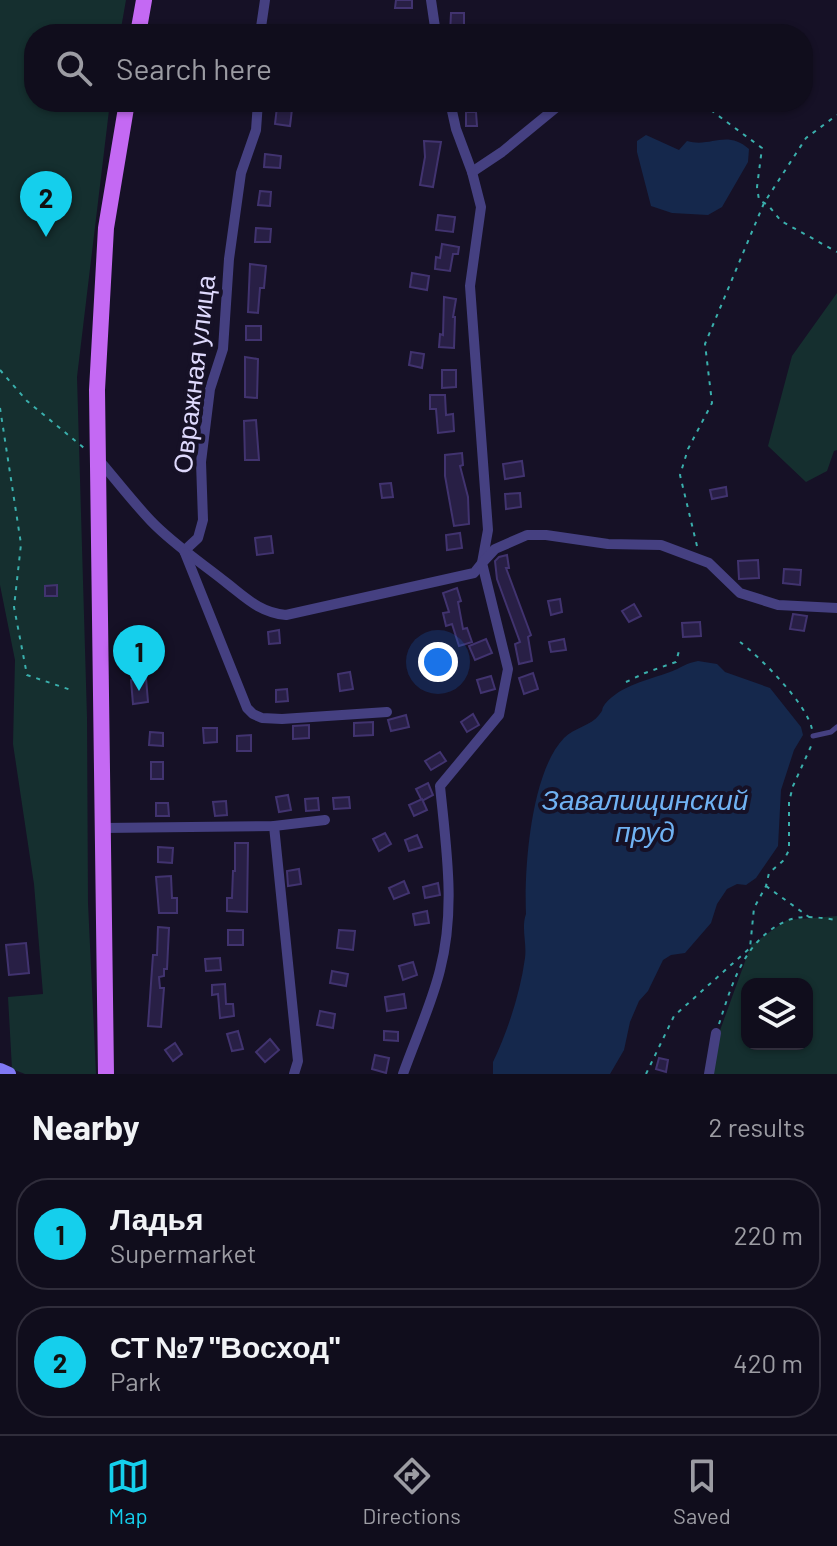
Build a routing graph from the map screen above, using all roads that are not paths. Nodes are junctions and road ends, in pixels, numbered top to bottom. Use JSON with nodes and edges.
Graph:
{"nodes":[{"id":1,"x":144,"y":0,"type":"edge"},
{"id":2,"x":265,"y":0,"type":"edge"},
{"id":3,"x":431,"y":0,"type":"edge"},
{"id":4,"x":140,"y":24,"type":"edge"},
{"id":5,"x":261,"y":24,"type":"edge"},
{"id":6,"x":435,"y":24,"type":"edge"},
{"id":7,"x":125,"y":112,"type":"edge"},
{"id":8,"x":257,"y":112,"type":"edge"},
{"id":9,"x":452,"y":112,"type":"edge"},
{"id":10,"x":551,"y":112,"type":"edge"},
{"id":11,"x":472,"y":172,"type":"junction"},
{"id":12,"x":98,"y":458,"type":"junction"},
{"id":13,"x":184,"y":551,"type":"junction"},
{"id":14,"x":482,"y":563,"type":"junction"},
{"id":15,"x":837,"y":608,"type":"edge"},
{"id":16,"x":387,"y":712,"type":"dead end"},
{"id":17,"x":837,"y":727,"type":"edge"},
{"id":18,"x":813,"y":736,"type":"road end"},
{"id":19,"x":325,"y":820,"type":"dead end"},
{"id":20,"x":274,"y":826,"type":"junction"},
{"id":21,"x":103,"y":828,"type":"junction"},
{"id":22,"x":716,"y":1033,"type":"road end"},
{"id":23,"x":0,"y":1070,"type":"edge"},
{"id":24,"x":9,"y":1074,"type":"edge"},
{"id":25,"x":106,"y":1074,"type":"edge"},
{"id":26,"x":294,"y":1074,"type":"edge"},
{"id":27,"x":403,"y":1074,"type":"edge"},
{"id":28,"x":709,"y":1074,"type":"edge"}],
"edges":[{"from":1,"to":4,"type":"main road"},
{"from":2,"to":5,"type":"street"},
{"from":3,"to":6,"type":"street"},
{"from":7,"to":12,"type":"main road"},
{"from":8,"to":13,"type":"street","name":"Овражная улица"},
{"from":9,"to":11,"type":"street"},
{"from":10,"to":11,"type":"street"},
{"from":11,"to":14,"type":"street"},
{"from":12,"to":13,"type":"street"},
{"from":12,"to":21,"type":"main road"},
{"from":13,"to":14,"type":"street"},
{"from":13,"to":16,"type":"street"},
{"from":14,"to":15,"type":"street"},
{"from":14,"to":27,"type":"street"},
{"from":17,"to":18,"type":"lane"},
{"from":19,"to":20,"type":"street"},
{"from":20,"to":21,"type":"street"},
{"from":20,"to":26,"type":"street"},
{"from":21,"to":25,"type":"main road"},
{"from":22,"to":28,"type":"street"},
{"from":23,"to":24,"type":"street"}]}
